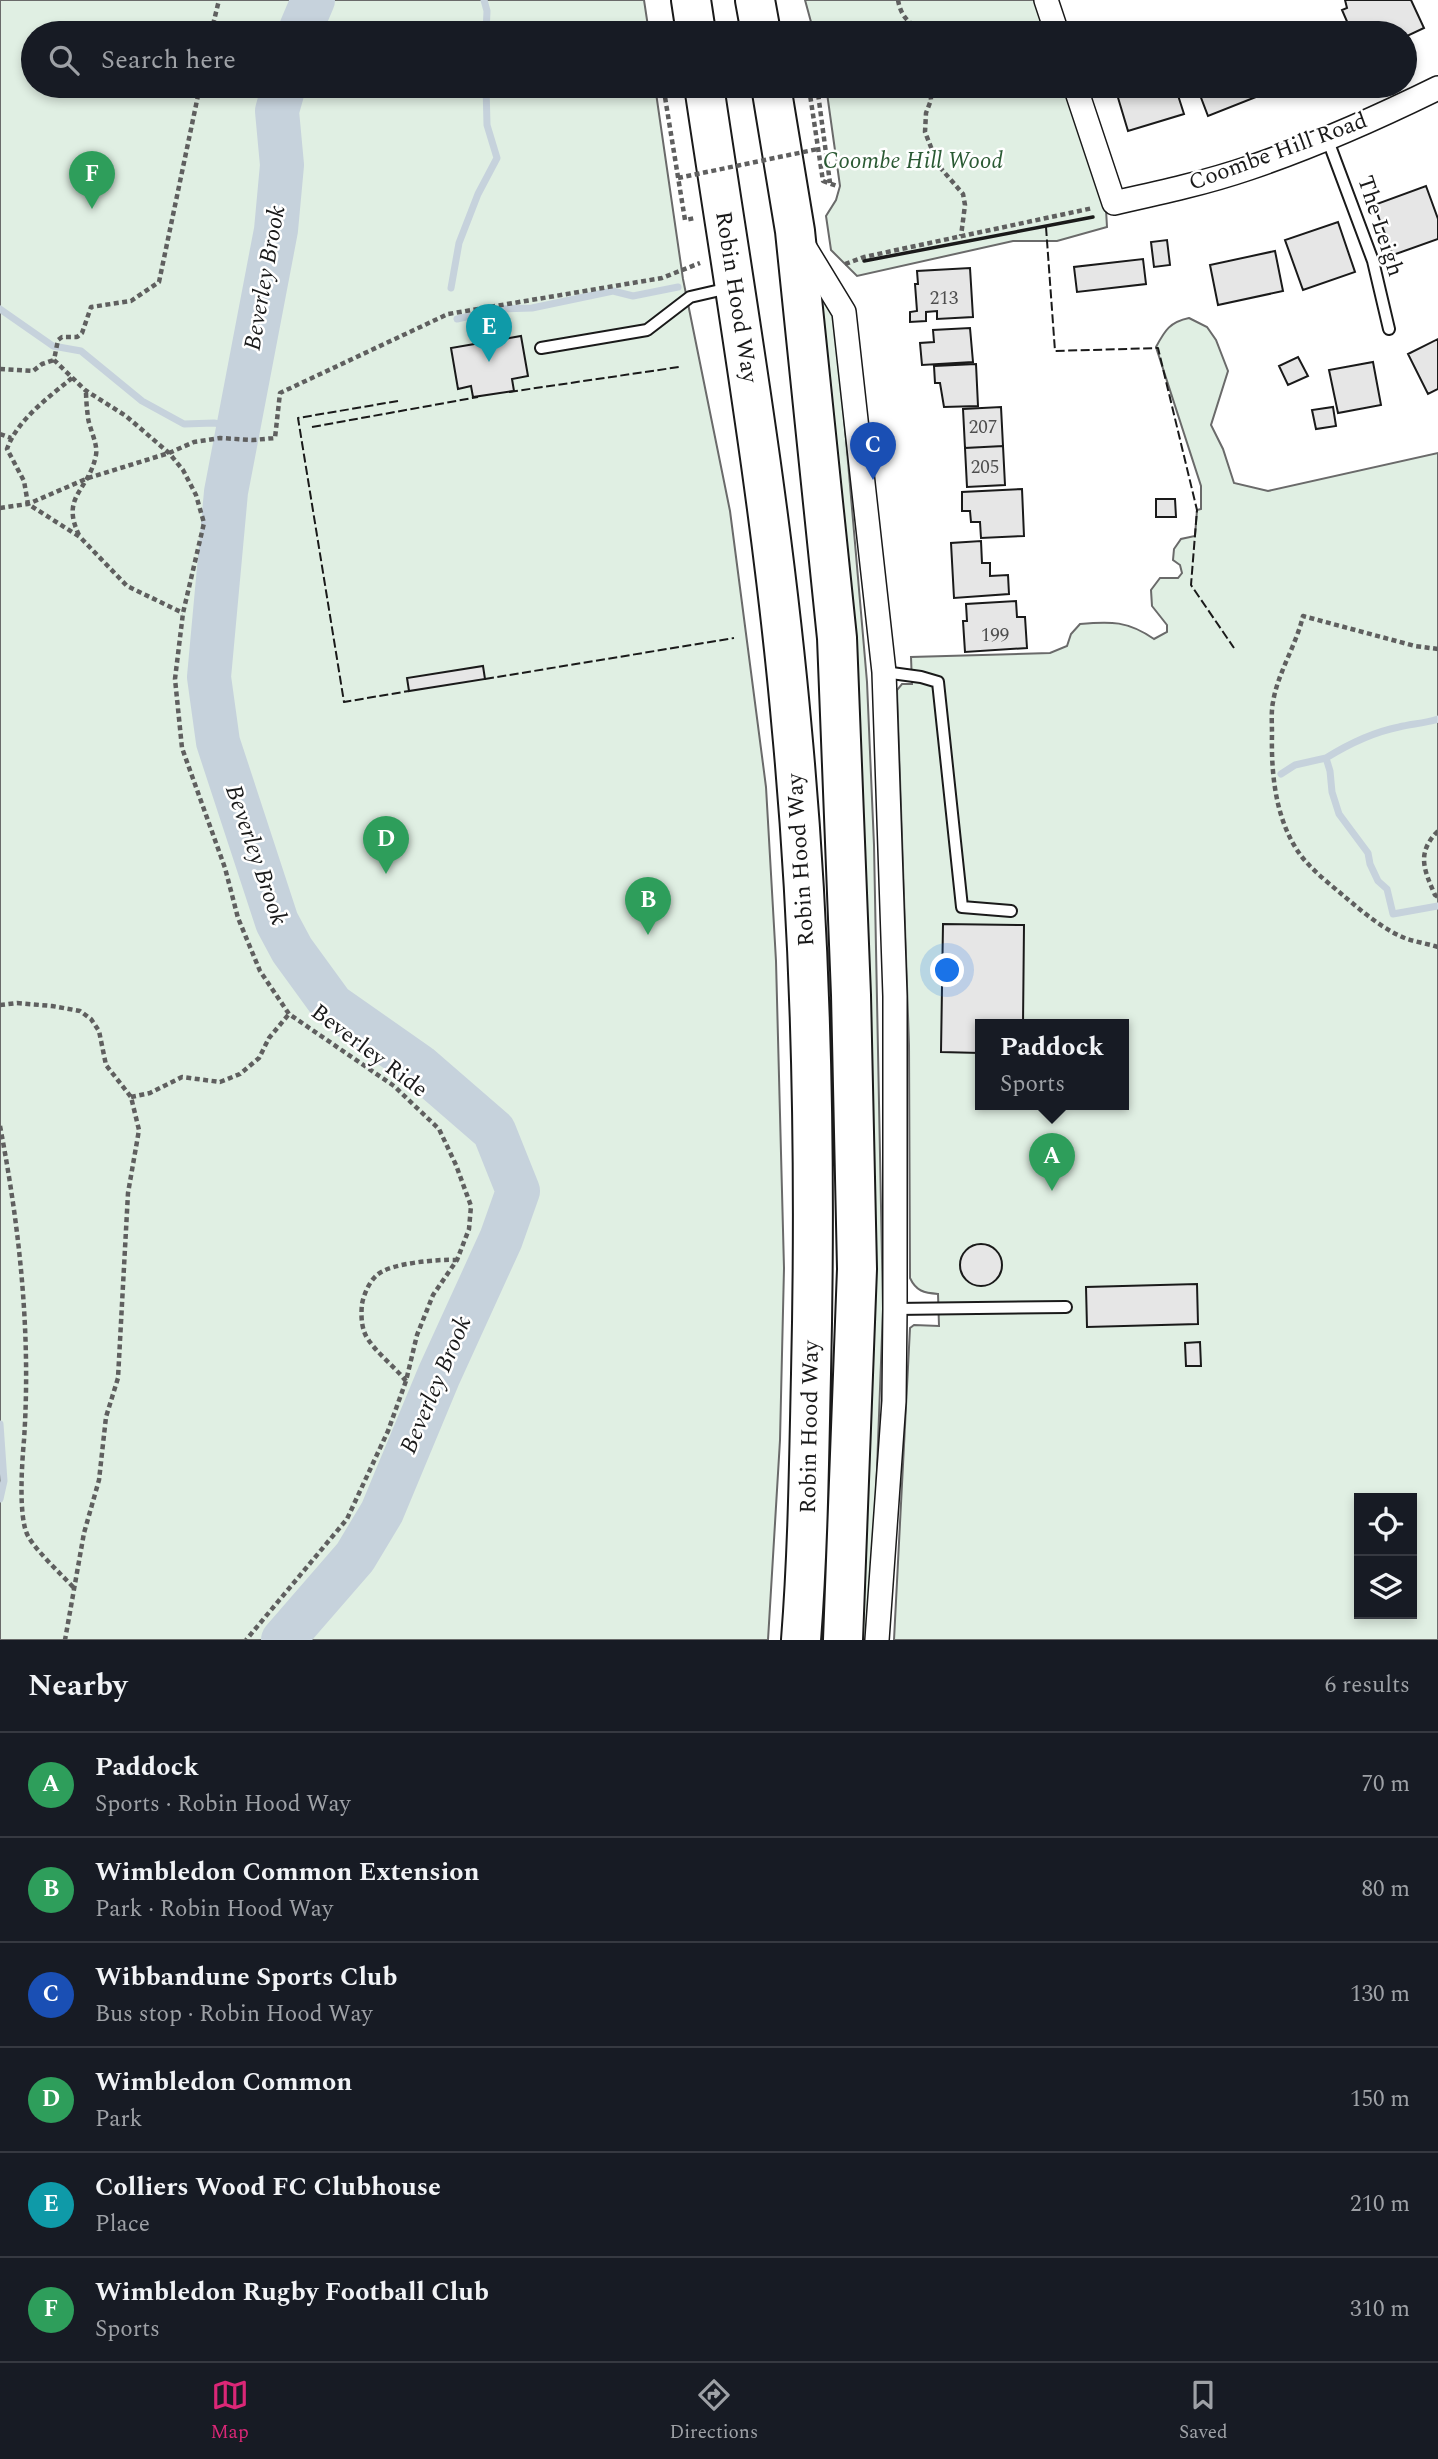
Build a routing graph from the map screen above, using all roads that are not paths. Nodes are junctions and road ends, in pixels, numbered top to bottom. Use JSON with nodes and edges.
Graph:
{"nodes":[{"id":1,"x":691,"y":0,"type":"edge"},
{"id":2,"x":755,"y":0,"type":"edge"},
{"id":3,"x":1046,"y":0,"type":"edge"},
{"id":4,"x":694,"y":21,"type":"edge"},
{"id":5,"x":759,"y":21,"type":"edge"},
{"id":6,"x":1053,"y":21,"type":"edge"},
{"id":7,"x":1438,"y":88,"type":"edge"},
{"id":8,"x":1417,"y":97,"type":"edge"},
{"id":9,"x":691,"y":98,"type":"edge"},
{"id":10,"x":773,"y":98,"type":"edge"},
{"id":11,"x":1079,"y":98,"type":"edge"},
{"id":12,"x":1416,"y":98,"type":"edge"},
{"id":13,"x":1327,"y":138,"type":"junction"},
{"id":14,"x":795,"y":231,"type":"junction"},
{"id":15,"x":735,"y":286,"type":"junction"},
{"id":16,"x":1389,"y":329,"type":"dead end"},
{"id":17,"x":541,"y":348,"type":"dead end"},
{"id":18,"x":884,"y":672,"type":"junction"},
{"id":19,"x":1011,"y":911,"type":"dead end"},
{"id":20,"x":1066,"y":1307,"type":"dead end"},
{"id":21,"x":894,"y":1309,"type":"junction"},
{"id":22,"x":801,"y":1640,"type":"edge"},
{"id":23,"x":843,"y":1640,"type":"edge"},
{"id":24,"x":877,"y":1640,"type":"edge"}],
"edges":[{"from":1,"to":4,"type":"highway"},
{"from":2,"to":5,"type":"highway"},
{"from":3,"to":6,"type":"street"},
{"from":7,"to":8,"type":"street","name":"Coombe Hill Road"},
{"from":9,"to":15,"type":"highway","name":"Robin Hood Way"},
{"from":10,"to":14,"type":"highway","name":"Robin Hood Way"},
{"from":11,"to":13,"type":"street","name":"Coombe Hill Road"},
{"from":12,"to":13,"type":"street","name":"Coombe Hill Road"},
{"from":13,"to":16,"type":"lane","name":"The Leigh"},
{"from":14,"to":18,"type":"street","name":"Robin Hood Way"},
{"from":14,"to":23,"type":"highway","name":"Robin Hood Way"},
{"from":15,"to":17,"type":"lane"},
{"from":15,"to":22,"type":"highway","name":"Robin Hood Way"},
{"from":18,"to":19,"type":"lane"},
{"from":18,"to":21,"type":"street","name":"Robin Hood Way"},
{"from":20,"to":21,"type":"lane"},
{"from":21,"to":24,"type":"street","name":"Robin Hood Way"}]}
